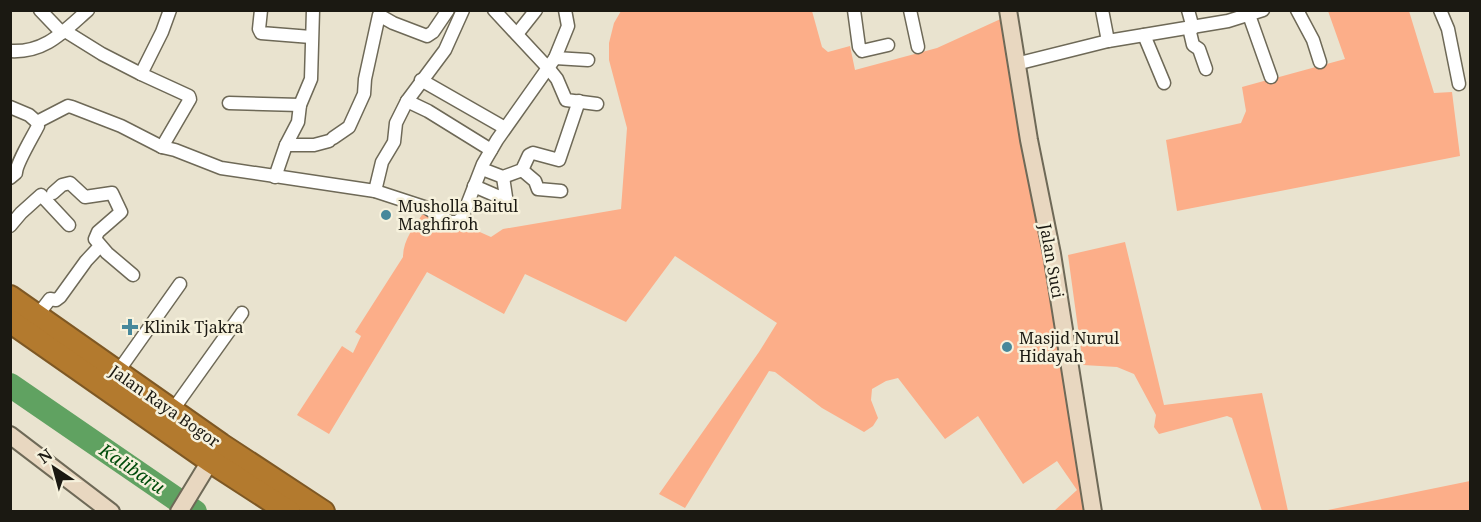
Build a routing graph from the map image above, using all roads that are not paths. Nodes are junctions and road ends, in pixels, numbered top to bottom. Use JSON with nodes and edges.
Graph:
{"nodes":[{"id":1,"x":40,"y":10,"type":"edge"},
{"id":2,"x":88,"y":10,"type":"edge"},
{"id":3,"x":170,"y":10,"type":"edge"},
{"id":4,"x":261,"y":10,"type":"edge"},
{"id":5,"x":313,"y":10,"type":"edge"},
{"id":6,"x":448,"y":10,"type":"edge"},
{"id":7,"x":494,"y":10,"type":"edge"},
{"id":8,"x":536,"y":10,"type":"edge"},
{"id":9,"x":565,"y":10,"type":"edge"},
{"id":10,"x":854,"y":10,"type":"edge"},
{"id":11,"x":910,"y":10,"type":"edge"},
{"id":12,"x":1008,"y":10,"type":"edge"},
{"id":13,"x":1102,"y":10,"type":"edge"},
{"id":14,"x":1188,"y":10,"type":"edge"},
{"id":15,"x":1263,"y":10,"type":"edge"},
{"id":16,"x":1297,"y":10,"type":"edge"},
{"id":17,"x":1440,"y":10,"type":"edge"},
{"id":18,"x":380,"y":13,"type":"edge"},
{"id":19,"x":459,"y":13,"type":"edge"},
{"id":20,"x":1249,"y":15,"type":"junction"},
{"id":21,"x":1227,"y":16,"type":"edge"},
{"id":22,"x":1191,"y":28,"type":"junction"},
{"id":23,"x":63,"y":32,"type":"junction"},
{"id":24,"x":517,"y":34,"type":"junction"},
{"id":25,"x":1144,"y":35,"type":"junction"},
{"id":26,"x":311,"y":37,"type":"junction"},
{"id":27,"x":1108,"y":41,"type":"junction"},
{"id":28,"x":888,"y":45,"type":"dead end"},
{"id":29,"x":918,"y":47,"type":"dead end"},
{"id":30,"x":10,"y":51,"type":"edge"},
{"id":31,"x":588,"y":60,"type":"dead end"},
{"id":32,"x":1320,"y":62,"type":"dead end"},
{"id":33,"x":552,"y":63,"type":"junction"},
{"id":34,"x":1016,"y":64,"type":"junction"},
{"id":35,"x":1206,"y":69,"type":"dead end"},
{"id":36,"x":141,"y":75,"type":"junction"},
{"id":37,"x":1271,"y":77,"type":"dead end"},
{"id":38,"x":421,"y":81,"type":"junction"},
{"id":39,"x":1164,"y":83,"type":"dead end"},
{"id":40,"x":1459,"y":84,"type":"dead end"},
{"id":41,"x":407,"y":100,"type":"junction"},
{"id":42,"x":573,"y":100,"type":"junction"},
{"id":43,"x":229,"y":103,"type":"dead end"},
{"id":44,"x":597,"y":104,"type":"dead end"},
{"id":45,"x":10,"y":107,"type":"edge"},
{"id":46,"x":300,"y":110,"type":"junction"},
{"id":47,"x":37,"y":122,"type":"junction"},
{"id":48,"x":505,"y":128,"type":"junction"},
{"id":49,"x":286,"y":145,"type":"junction"},
{"id":50,"x":162,"y":147,"type":"junction"},
{"id":51,"x":491,"y":150,"type":"junction"},
{"id":52,"x":482,"y":169,"type":"junction"},
{"id":53,"x":522,"y":170,"type":"junction"},
{"id":54,"x":276,"y":177,"type":"junction"},
{"id":55,"x":503,"y":177,"type":"junction"},
{"id":56,"x":10,"y":178,"type":"edge"},
{"id":57,"x":474,"y":186,"type":"junction"},
{"id":58,"x":375,"y":191,"type":"junction"},
{"id":59,"x":561,"y":191,"type":"dead end"},
{"id":60,"x":53,"y":193,"type":"dead end"},
{"id":61,"x":69,"y":225,"type":"dead end"},
{"id":62,"x":10,"y":226,"type":"edge"},
{"id":63,"x":100,"y":246,"type":"junction"},
{"id":64,"x":133,"y":275,"type":"dead end"},
{"id":65,"x":180,"y":284,"type":"dead end"},
{"id":66,"x":10,"y":297,"type":"edge"},
{"id":67,"x":242,"y":313,"type":"dead end"},
{"id":68,"x":37,"y":316,"type":"junction"},
{"id":69,"x":10,"y":321,"type":"edge"},
{"id":70,"x":117,"y":373,"type":"junction"},
{"id":71,"x":172,"y":411,"type":"junction"},
{"id":72,"x":10,"y":435,"type":"edge"},
{"id":73,"x":215,"y":453,"type":"junction"},
{"id":74,"x":111,"y":512,"type":"edge"},
{"id":75,"x":179,"y":512,"type":"edge"},
{"id":76,"x":289,"y":512,"type":"edge"},
{"id":77,"x":323,"y":512,"type":"edge"},
{"id":78,"x":1093,"y":512,"type":"edge"}],
"edges":[{"from":1,"to":23,"type":"street"},
{"from":2,"to":23,"type":"street"},
{"from":3,"to":36,"type":"street"},
{"from":4,"to":26,"type":"street"},
{"from":5,"to":26,"type":"street"},
{"from":6,"to":18,"type":"street"},
{"from":7,"to":24,"type":"street"},
{"from":8,"to":24,"type":"street"},
{"from":9,"to":33,"type":"street"},
{"from":10,"to":28,"type":"street"},
{"from":11,"to":29,"type":"street"},
{"from":12,"to":34,"type":"street","name":"Jalan Suci"},
{"from":13,"to":27,"type":"street"},
{"from":14,"to":22,"type":"street"},
{"from":15,"to":20,"type":"street"},
{"from":16,"to":32,"type":"street"},
{"from":17,"to":40,"type":"street"},
{"from":18,"to":49,"type":"street"},
{"from":19,"to":38,"type":"street"},
{"from":20,"to":21,"type":"street"},
{"from":20,"to":37,"type":"street"},
{"from":21,"to":22,"type":"street"},
{"from":22,"to":25,"type":"street"},
{"from":22,"to":35,"type":"street"},
{"from":23,"to":30,"type":"street"},
{"from":23,"to":36,"type":"street"},
{"from":24,"to":33,"type":"street"},
{"from":25,"to":27,"type":"street"},
{"from":25,"to":39,"type":"street"},
{"from":26,"to":46,"type":"street"},
{"from":27,"to":34,"type":"street"},
{"from":31,"to":33,"type":"street"},
{"from":33,"to":42,"type":"street"},
{"from":33,"to":48,"type":"street"},
{"from":34,"to":78,"type":"street","name":"Jalan Suci"},
{"from":36,"to":50,"type":"street"},
{"from":38,"to":41,"type":"street"},
{"from":38,"to":48,"type":"street"},
{"from":41,"to":51,"type":"street"},
{"from":41,"to":58,"type":"street"},
{"from":42,"to":44,"type":"street"},
{"from":42,"to":53,"type":"street"},
{"from":43,"to":46,"type":"street"},
{"from":45,"to":47,"type":"street"},
{"from":46,"to":49,"type":"street"},
{"from":47,"to":50,"type":"street"},
{"from":47,"to":56,"type":"street"},
{"from":48,"to":51,"type":"street"},
{"from":49,"to":54,"type":"street"},
{"from":50,"to":54,"type":"street"},
{"from":51,"to":52,"type":"street"},
{"from":52,"to":55,"type":"street"},
{"from":52,"to":57,"type":"street"},
{"from":53,"to":55,"type":"street"},
{"from":53,"to":59,"type":"street"},
{"from":54,"to":58,"type":"street"},
{"from":55,"to":57,"type":"street"},
{"from":57,"to":58,"type":"street"},
{"from":60,"to":63,"type":"street"},
{"from":61,"to":62,"type":"street"},
{"from":63,"to":64,"type":"street"},
{"from":63,"to":68,"type":"street"},
{"from":65,"to":70,"type":"street"},
{"from":66,"to":68,"type":"highway","name":"Jalan Raya Bogor"},
{"from":67,"to":71,"type":"street"},
{"from":68,"to":70,"type":"highway","name":"Jalan Raya Bogor"},
{"from":69,"to":73,"type":"highway","name":"Jalan Raya Bogor"},
{"from":70,"to":71,"type":"highway","name":"Jalan Raya Bogor"},
{"from":71,"to":73,"type":"highway","name":"Jalan Raya Bogor"},
{"from":72,"to":74,"type":"street"},
{"from":73,"to":75,"type":"street"},
{"from":73,"to":76,"type":"highway","name":"Jalan Raya Bogor"},
{"from":73,"to":77,"type":"highway","name":"Jalan Raya Bogor"}]}
